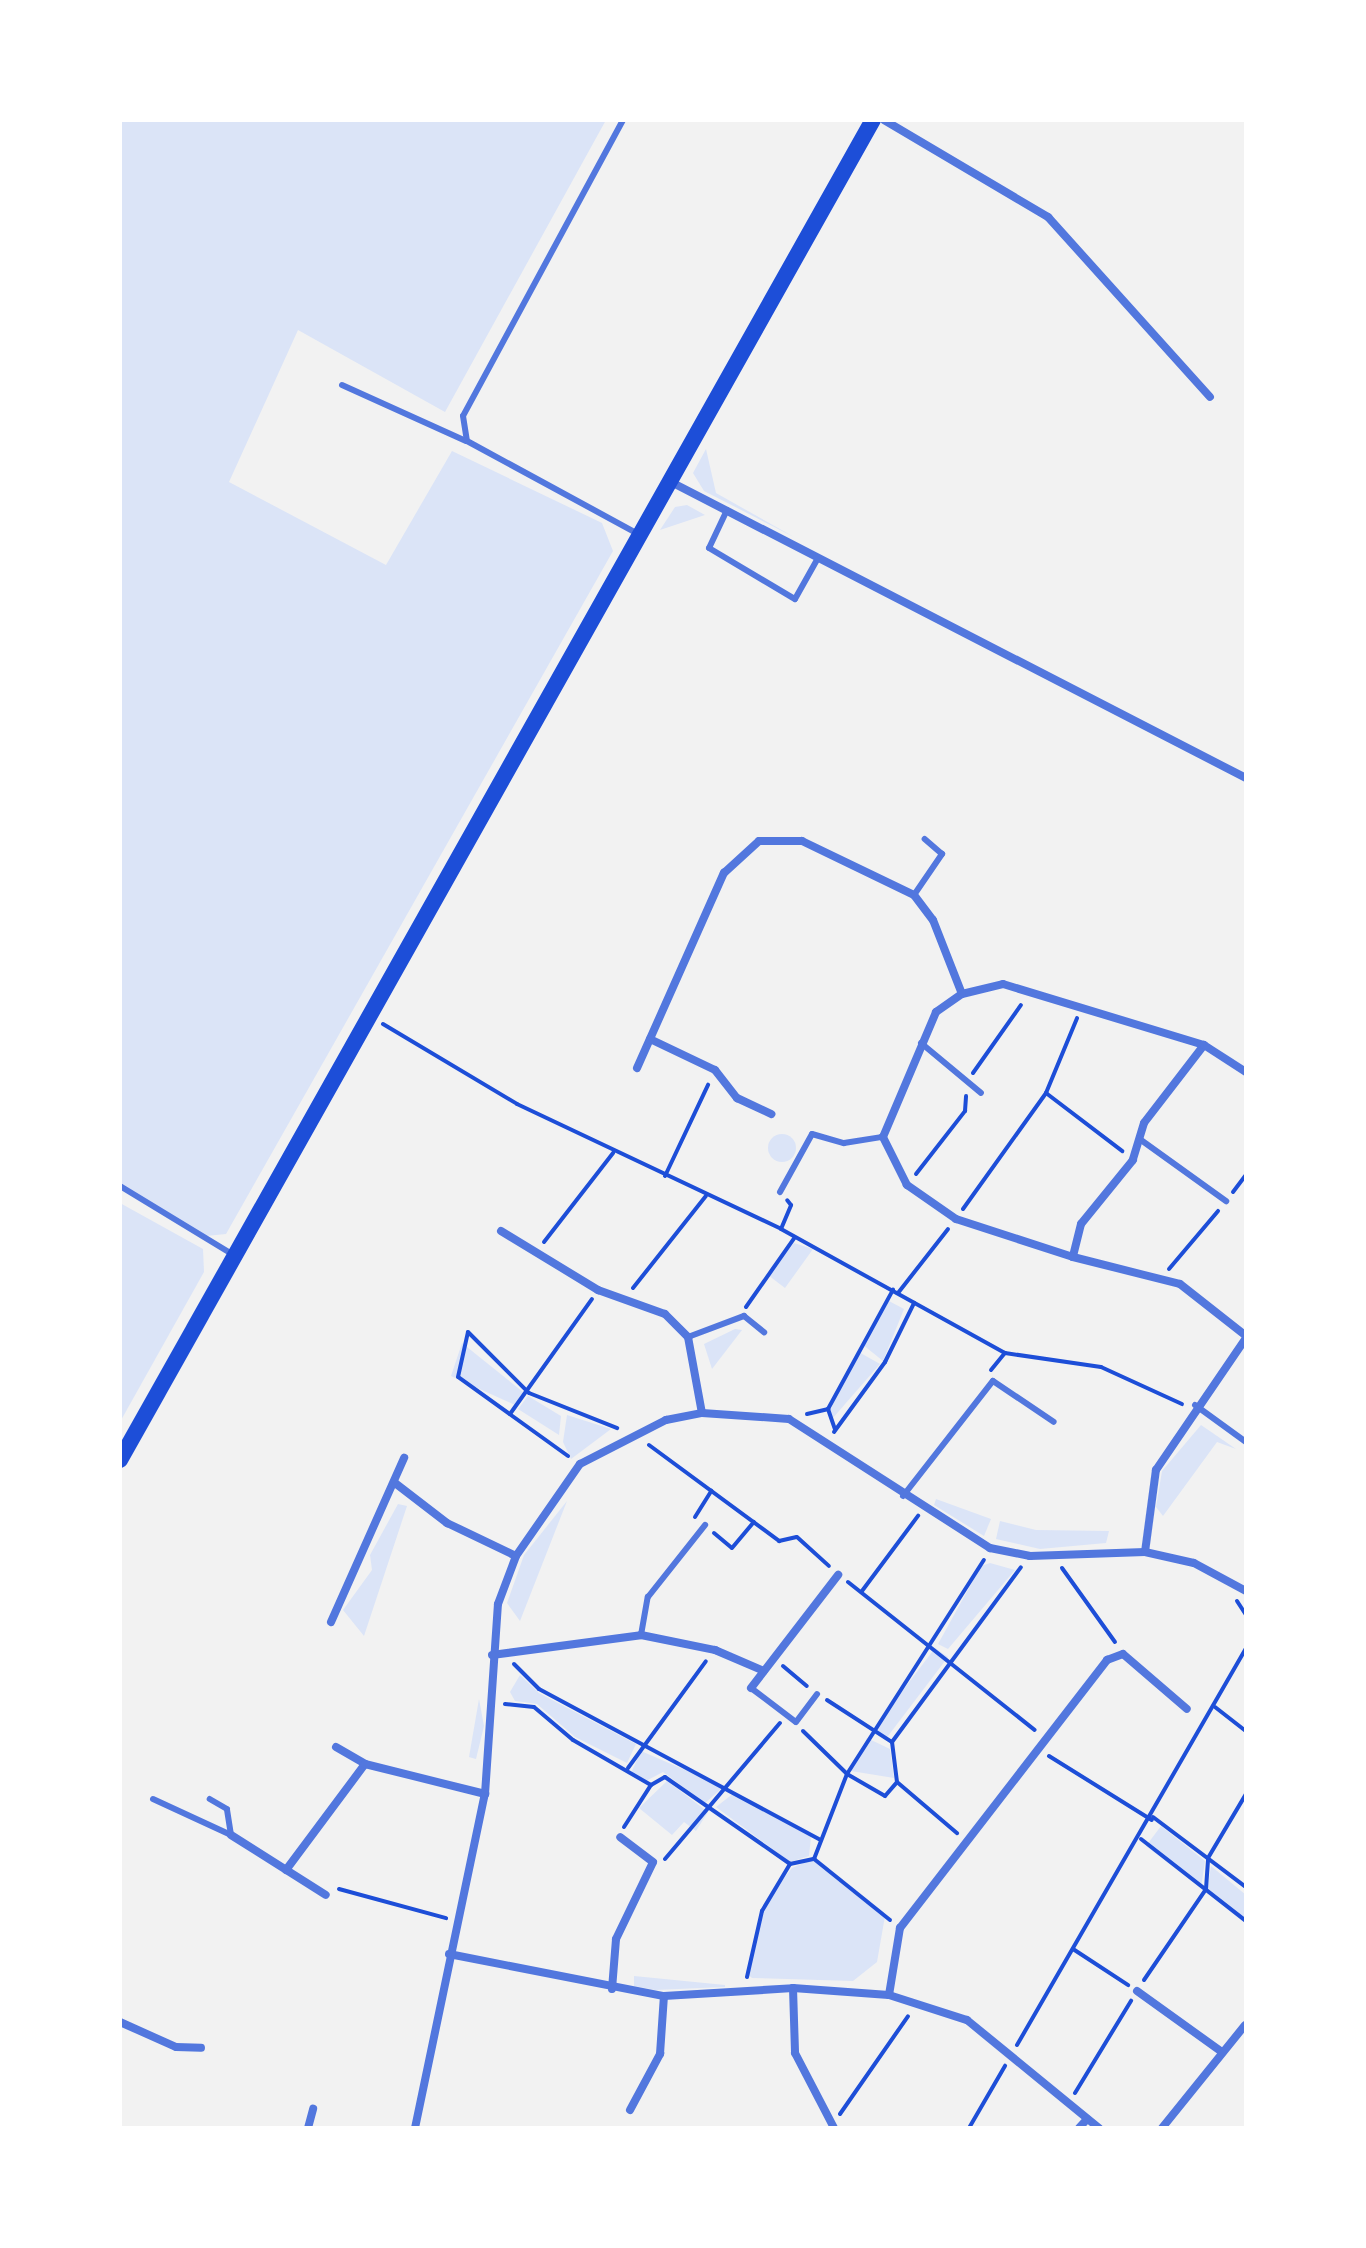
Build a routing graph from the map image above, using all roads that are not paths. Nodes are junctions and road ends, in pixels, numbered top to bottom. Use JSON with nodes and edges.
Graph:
{"nodes":[{"id":1,"x":623,"y":120,"type":"edge"},
{"id":2,"x":873,"y":120,"type":"edge"},
{"id":3,"x":884,"y":120,"type":"edge"},
{"id":4,"x":342,"y":385,"type":"dead end"},
{"id":5,"x":1210,"y":397,"type":"dead end"},
{"id":6,"x":467,"y":441,"type":"junction"},
{"id":7,"x":671,"y":482,"type":"junction"},
{"id":8,"x":727,"y":510,"type":"junction"},
{"id":9,"x":641,"y":536,"type":"junction"},
{"id":10,"x":818,"y":558,"type":"junction"},
{"id":11,"x":1246,"y":778,"type":"edge"},
{"id":12,"x":925,"y":839,"type":"dead end"},
{"id":13,"x":914,"y":895,"type":"junction"},
{"id":14,"x":962,"y":994,"type":"junction"},
{"id":15,"x":650,"y":1039,"type":"junction"},
{"id":16,"x":921,"y":1043,"type":"junction"},
{"id":17,"x":1204,"y":1045,"type":"junction"},
{"id":18,"x":637,"y":1068,"type":"dead end"},
{"id":19,"x":1246,"y":1072,"type":"edge"},
{"id":20,"x":981,"y":1093,"type":"dead end"},
{"id":21,"x":771,"y":1114,"type":"dead end"},
{"id":22,"x":883,"y":1137,"type":"junction"},
{"id":23,"x":1141,"y":1140,"type":"junction"},
{"id":24,"x":120,"y":1186,"type":"edge"},
{"id":25,"x":780,"y":1192,"type":"road end"},
{"id":26,"x":1226,"y":1201,"type":"road end"},
{"id":27,"x":501,"y":1231,"type":"dead end"},
{"id":28,"x":235,"y":1256,"type":"junction"},
{"id":29,"x":1073,"y":1257,"type":"junction"},
{"id":30,"x":764,"y":1332,"type":"dead end"},
{"id":31,"x":688,"y":1337,"type":"junction"},
{"id":32,"x":1246,"y":1337,"type":"edge"},
{"id":33,"x":1195,"y":1405,"type":"junction"},
{"id":34,"x":702,"y":1413,"type":"junction"},
{"id":35,"x":1054,"y":1422,"type":"dead end"},
{"id":36,"x":1246,"y":1442,"type":"edge"},
{"id":37,"x":404,"y":1458,"type":"dead end"},
{"id":38,"x":120,"y":1460,"type":"edge"},
{"id":39,"x":395,"y":1483,"type":"junction"},
{"id":40,"x":903,"y":1496,"type":"junction"},
{"id":41,"x":705,"y":1525,"type":"dead end"},
{"id":42,"x":1145,"y":1552,"type":"junction"},
{"id":43,"x":516,"y":1556,"type":"junction"},
{"id":44,"x":838,"y":1575,"type":"road end"},
{"id":45,"x":1246,"y":1591,"type":"edge"},
{"id":46,"x":331,"y":1622,"type":"dead end"},
{"id":47,"x":641,"y":1635,"type":"junction"},
{"id":48,"x":492,"y":1655,"type":"junction"},
{"id":49,"x":764,"y":1671,"type":"junction"},
{"id":50,"x":751,"y":1688,"type":"joint"},
{"id":51,"x":817,"y":1694,"type":"road end"},
{"id":52,"x":1187,"y":1709,"type":"dead end"},
{"id":53,"x":336,"y":1747,"type":"dead end"},
{"id":54,"x":365,"y":1764,"type":"junction"},
{"id":55,"x":485,"y":1794,"type":"junction"},
{"id":56,"x":153,"y":1799,"type":"dead end"},
{"id":57,"x":210,"y":1799,"type":"dead end"},
{"id":58,"x":231,"y":1835,"type":"junction"},
{"id":59,"x":620,"y":1837,"type":"road end"},
{"id":60,"x":286,"y":1870,"type":"junction"},
{"id":61,"x":326,"y":1895,"type":"road end"},
{"id":62,"x":449,"y":1954,"type":"junction"},
{"id":63,"x":793,"y":1988,"type":"junction"},
{"id":64,"x":612,"y":1989,"type":"junction"},
{"id":65,"x":1137,"y":1991,"type":"road end"},
{"id":66,"x":889,"y":1995,"type":"junction"},
{"id":67,"x":664,"y":1996,"type":"junction"},
{"id":68,"x":120,"y":2022,"type":"edge"},
{"id":69,"x":1245,"y":2025,"type":"edge"},
{"id":70,"x":201,"y":2048,"type":"dead end"},
{"id":71,"x":1222,"y":2052,"type":"junction"},
{"id":72,"x":313,"y":2109,"type":"dead end"},
{"id":73,"x":630,"y":2110,"type":"dead end"},
{"id":74,"x":1087,"y":2119,"type":"junction"},
{"id":75,"x":834,"y":2126,"type":"edge"},
{"id":76,"x":308,"y":2128,"type":"edge"},
{"id":77,"x":415,"y":2128,"type":"edge"},
{"id":78,"x":1079,"y":2128,"type":"edge"},
{"id":79,"x":1099,"y":2128,"type":"edge"},
{"id":80,"x":1162,"y":2128,"type":"edge"}],
"edges":[{"from":1,"to":6,"type":"lane"},
{"from":2,"to":7,"type":"main road"},
{"from":3,"to":5,"type":"street"},
{"from":4,"to":6,"type":"lane"},
{"from":6,"to":9,"type":"lane"},
{"from":7,"to":8,"type":"street"},
{"from":7,"to":9,"type":"main road"},
{"from":8,"to":10,"type":"street"},
{"from":8,"to":10,"type":"lane"},
{"from":9,"to":28,"type":"main road"},
{"from":10,"to":11,"type":"street"},
{"from":12,"to":13,"type":"lane"},
{"from":13,"to":14,"type":"street"},
{"from":13,"to":15,"type":"street"},
{"from":14,"to":16,"type":"street"},
{"from":14,"to":17,"type":"street"},
{"from":15,"to":18,"type":"street"},
{"from":15,"to":21,"type":"street"},
{"from":16,"to":20,"type":"lane"},
{"from":16,"to":22,"type":"street"},
{"from":17,"to":19,"type":"street"},
{"from":17,"to":23,"type":"street"},
{"from":22,"to":25,"type":"lane"},
{"from":22,"to":29,"type":"street"},
{"from":23,"to":26,"type":"lane"},
{"from":23,"to":29,"type":"street"},
{"from":24,"to":28,"type":"lane"},
{"from":27,"to":31,"type":"street"},
{"from":28,"to":38,"type":"main road"},
{"from":29,"to":32,"type":"street"},
{"from":30,"to":31,"type":"lane"},
{"from":31,"to":34,"type":"street"},
{"from":32,"to":33,"type":"street"},
{"from":33,"to":36,"type":"lane"},
{"from":33,"to":42,"type":"street"},
{"from":34,"to":40,"type":"street"},
{"from":34,"to":43,"type":"street"},
{"from":35,"to":40,"type":"lane"},
{"from":37,"to":39,"type":"street"},
{"from":39,"to":43,"type":"street"},
{"from":39,"to":46,"type":"street"},
{"from":40,"to":42,"type":"street"},
{"from":41,"to":47,"type":"lane"},
{"from":42,"to":45,"type":"street"},
{"from":43,"to":48,"type":"street"},
{"from":44,"to":49,"type":"street"},
{"from":47,"to":48,"type":"street"},
{"from":47,"to":49,"type":"street"},
{"from":48,"to":55,"type":"street"},
{"from":49,"to":50,"type":"street"},
{"from":50,"to":51,"type":"lane"},
{"from":52,"to":66,"type":"street"},
{"from":53,"to":54,"type":"street"},
{"from":54,"to":55,"type":"street"},
{"from":54,"to":60,"type":"street"},
{"from":55,"to":62,"type":"street"},
{"from":56,"to":58,"type":"lane"},
{"from":57,"to":58,"type":"lane"},
{"from":58,"to":60,"type":"street"},
{"from":59,"to":64,"type":"street"},
{"from":60,"to":61,"type":"street"},
{"from":62,"to":64,"type":"street"},
{"from":62,"to":77,"type":"street"},
{"from":63,"to":66,"type":"street"},
{"from":63,"to":67,"type":"street"},
{"from":63,"to":75,"type":"street"},
{"from":64,"to":67,"type":"street"},
{"from":65,"to":71,"type":"street"},
{"from":66,"to":74,"type":"street"},
{"from":67,"to":73,"type":"street"},
{"from":68,"to":70,"type":"street"},
{"from":69,"to":71,"type":"street"},
{"from":71,"to":80,"type":"street"},
{"from":72,"to":76,"type":"street"},
{"from":74,"to":78,"type":"street"},
{"from":74,"to":79,"type":"street"}]}
